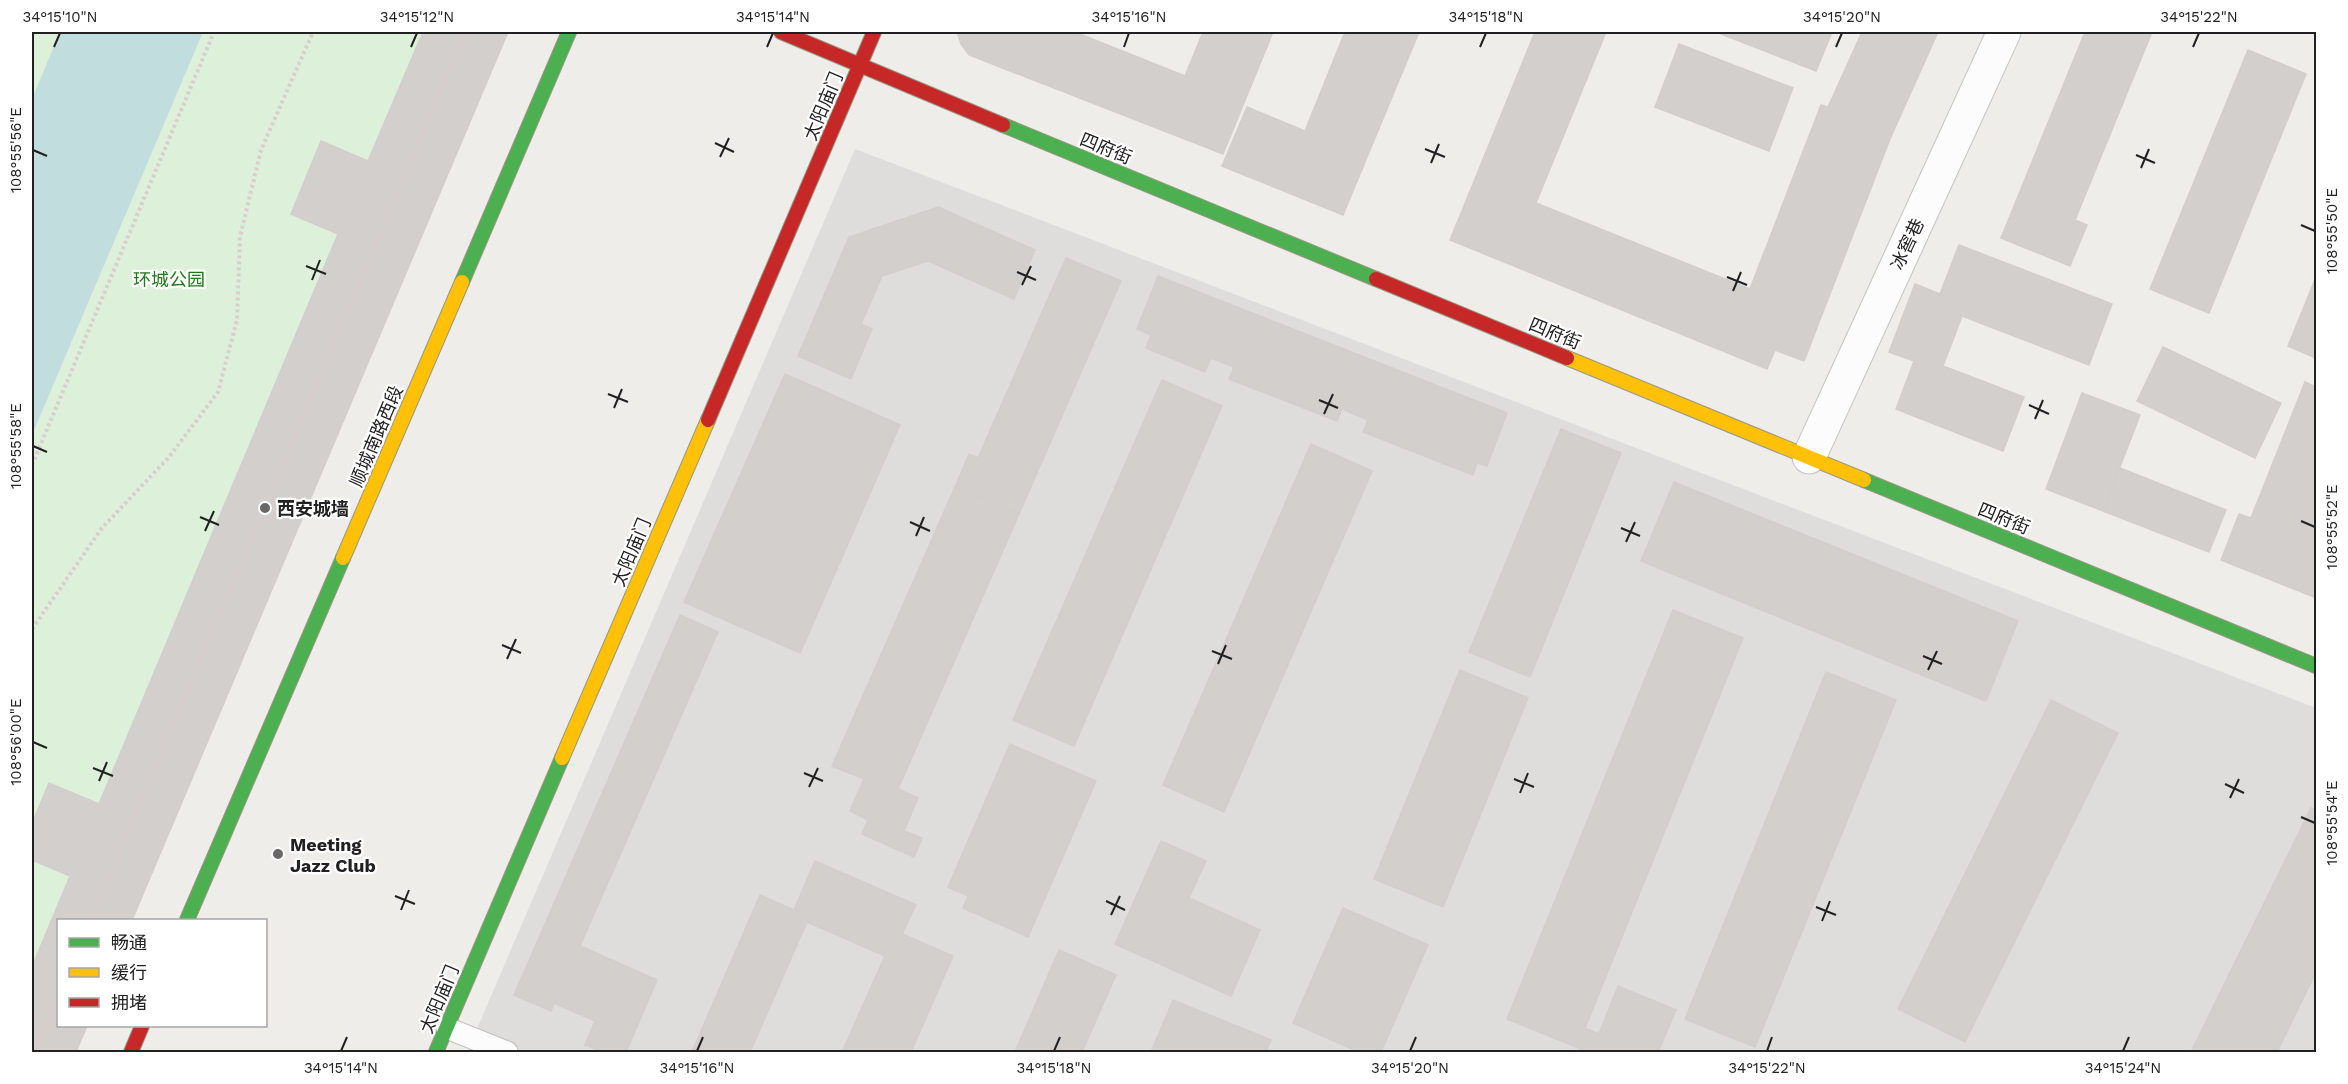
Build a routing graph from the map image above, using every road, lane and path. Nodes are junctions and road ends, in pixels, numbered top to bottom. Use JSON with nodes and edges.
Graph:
{"nodes":[{"id":1,"x":214,"y":32,"type":"edge"},
{"id":2,"x":313,"y":32,"type":"edge"},
{"id":3,"x":466,"y":32,"type":"edge"},
{"id":4,"x":569,"y":32,"type":"edge"},
{"id":5,"x":780,"y":32,"type":"edge"},
{"id":6,"x":874,"y":32,"type":"edge"},
{"id":7,"x":2004,"y":32,"type":"edge"},
{"id":8,"x":860,"y":66,"type":"junction"},
{"id":9,"x":1809,"y":458,"type":"junction"},
{"id":10,"x":32,"y":465,"type":"edge"},
{"id":11,"x":32,"y":629,"type":"edge"},
{"id":12,"x":2316,"y":666,"type":"edge"},
{"id":13,"x":92,"y":919,"type":"edge"},
{"id":14,"x":188,"y":919,"type":"edge"},
{"id":15,"x":57,"y":999,"type":"edge"},
{"id":16,"x":142,"y":1027,"type":"edge"},
{"id":17,"x":447,"y":1028,"type":"junction"},
{"id":18,"x":35,"y":1053,"type":"edge"},
{"id":19,"x":131,"y":1053,"type":"edge"},
{"id":20,"x":436,"y":1053,"type":"edge"},
{"id":21,"x":507,"y":1053,"type":"edge"}],
"edges":[{"from":1,"to":10,"type":"path"},
{"from":2,"to":11,"type":"path"},
{"from":3,"to":13,"type":"path"},
{"from":4,"to":14,"type":"street","name":"顺城南路西段"},
{"from":5,"to":8,"type":"street","name":"四府街"},
{"from":6,"to":8,"type":"street","name":"太阳庙门"},
{"from":7,"to":9,"type":"street","name":"冰窖巷"},
{"from":8,"to":9,"type":"street","name":"四府街"},
{"from":8,"to":17,"type":"street","name":"太阳庙门"},
{"from":9,"to":12,"type":"street","name":"四府街"},
{"from":15,"to":18,"type":"path"},
{"from":16,"to":19,"type":"street"},
{"from":17,"to":20,"type":"street","name":"太阳庙门"},
{"from":17,"to":21,"type":"lane"}]}
